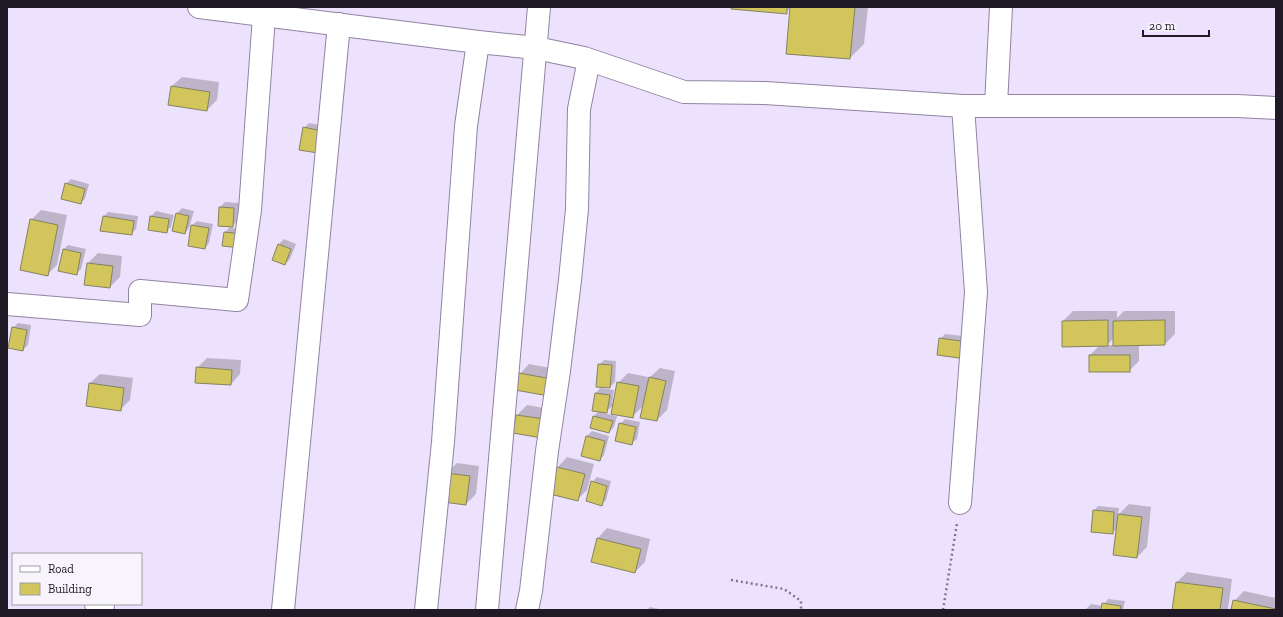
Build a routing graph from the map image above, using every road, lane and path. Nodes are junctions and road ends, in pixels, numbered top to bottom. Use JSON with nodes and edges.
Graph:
{"nodes":[{"id":1,"x":199,"y":7,"type":"edge"},
{"id":2,"x":539,"y":7,"type":"edge"},
{"id":3,"x":1000,"y":7,"type":"edge"},
{"id":4,"x":264,"y":16,"type":"junction"},
{"id":5,"x":339,"y":24,"type":"junction"},
{"id":6,"x":478,"y":42,"type":"junction"},
{"id":7,"x":536,"y":48,"type":"junction"},
{"id":8,"x":589,"y":60,"type":"junction"},
{"id":9,"x":996,"y":105,"type":"junction"},
{"id":10,"x":963,"y":106,"type":"junction"},
{"id":11,"x":1276,"y":108,"type":"edge"},
{"id":12,"x":7,"y":304,"type":"edge"},
{"id":13,"x":960,"y":503,"type":"joint"},
{"id":14,"x":731,"y":580,"type":"dead end"},
{"id":15,"x":283,"y":610,"type":"edge"},
{"id":16,"x":426,"y":610,"type":"edge"},
{"id":17,"x":487,"y":610,"type":"edge"},
{"id":18,"x":526,"y":610,"type":"edge"},
{"id":19,"x":801,"y":610,"type":"edge"},
{"id":20,"x":943,"y":610,"type":"edge"}],
"edges":[{"from":1,"to":4,"type":"street"},
{"from":2,"to":7,"type":"street"},
{"from":3,"to":9,"type":"street"},
{"from":4,"to":5,"type":"street"},
{"from":4,"to":12,"type":"street"},
{"from":5,"to":6,"type":"street"},
{"from":5,"to":15,"type":"street"},
{"from":6,"to":7,"type":"street"},
{"from":6,"to":16,"type":"street"},
{"from":7,"to":8,"type":"street"},
{"from":7,"to":17,"type":"street"},
{"from":8,"to":10,"type":"street"},
{"from":8,"to":18,"type":"street"},
{"from":9,"to":10,"type":"street"},
{"from":9,"to":11,"type":"street"},
{"from":10,"to":13,"type":"street"},
{"from":13,"to":20,"type":"path"},
{"from":14,"to":19,"type":"path"}]}
